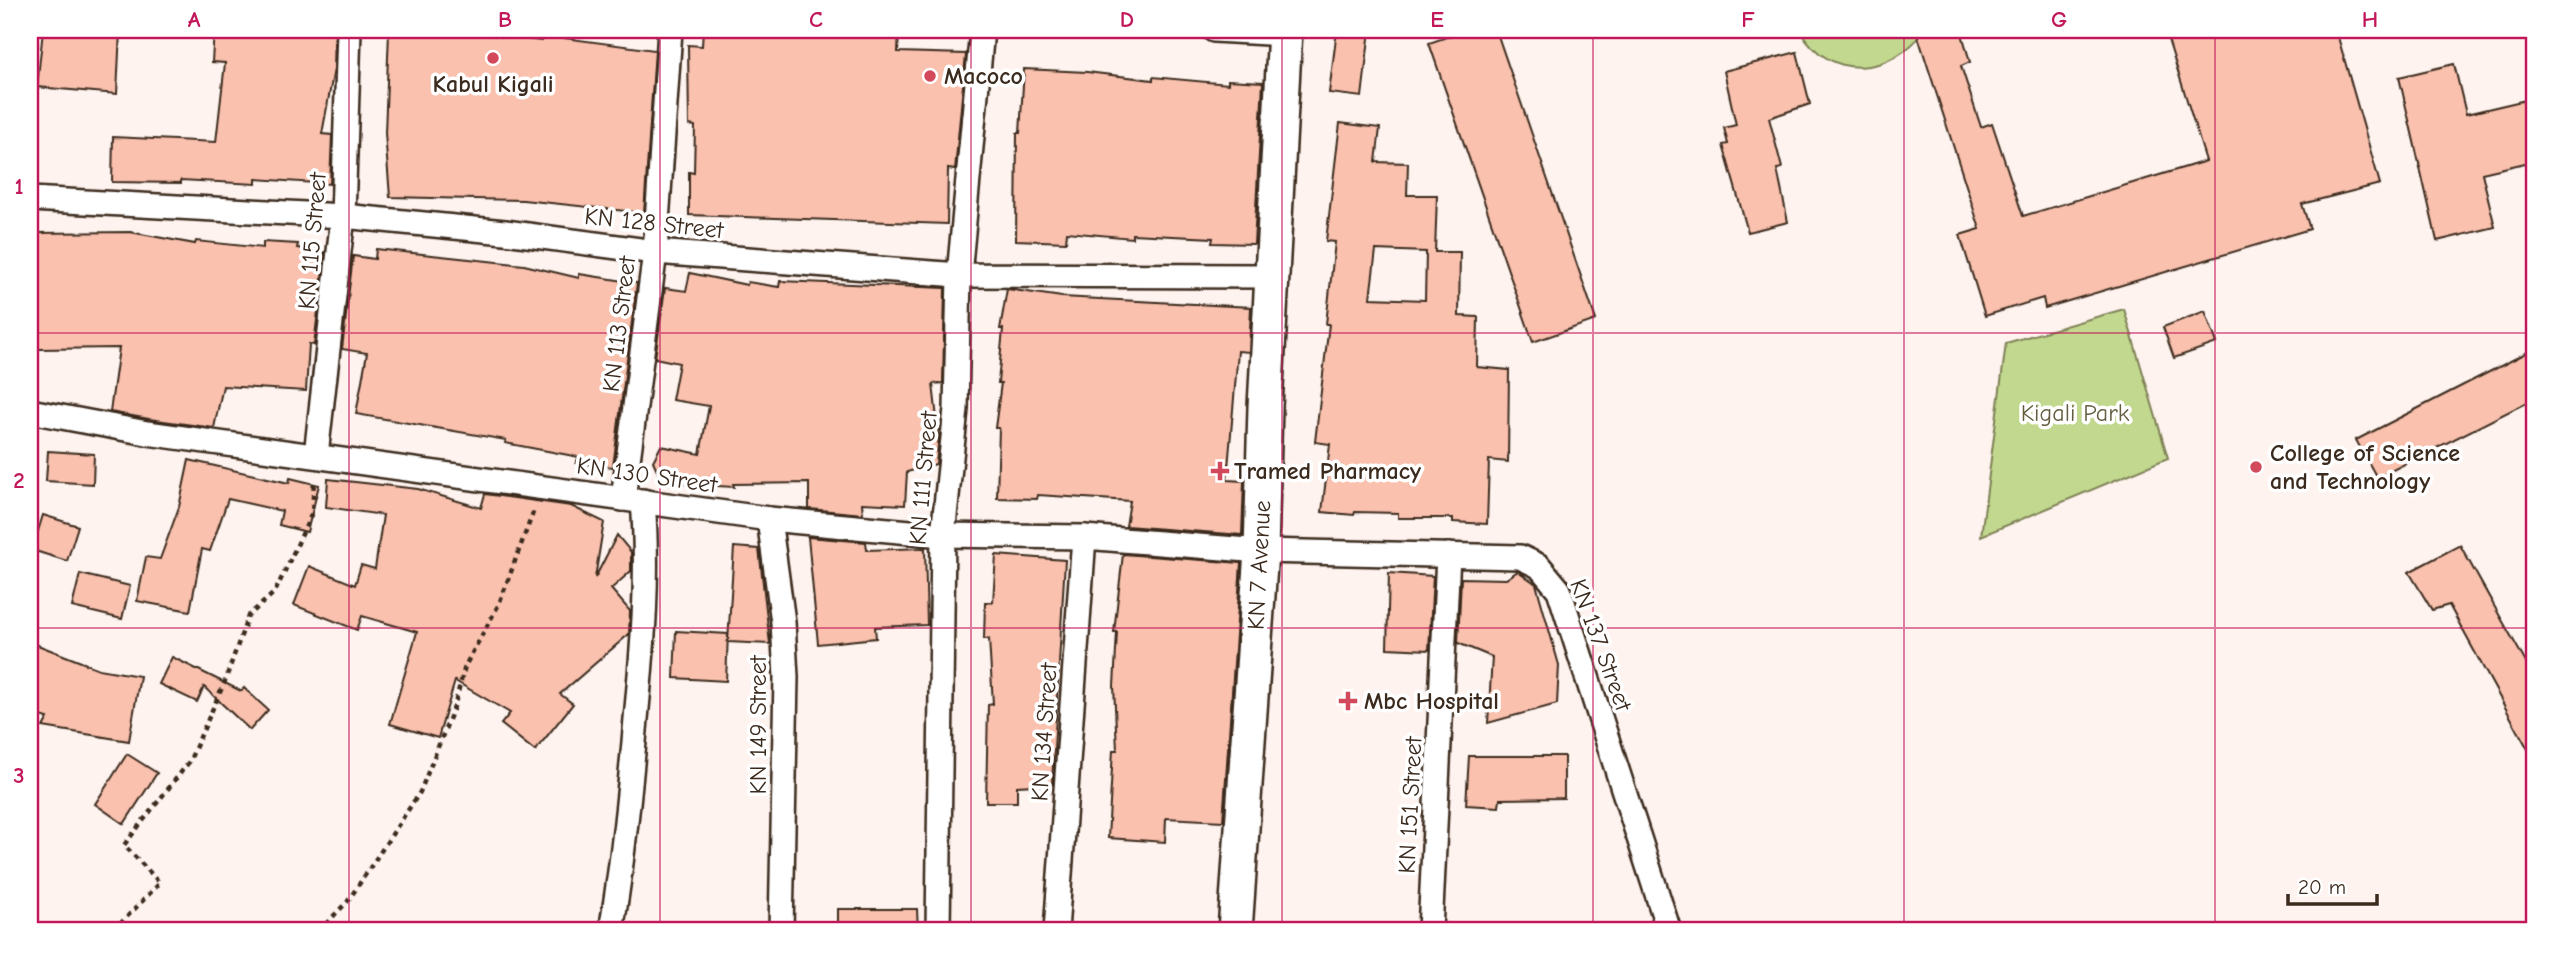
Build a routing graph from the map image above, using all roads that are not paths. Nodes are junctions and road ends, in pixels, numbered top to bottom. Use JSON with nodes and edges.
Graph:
{"nodes":[{"id":1,"x":349,"y":30,"type":"edge"},
{"id":2,"x":670,"y":30,"type":"edge"},
{"id":3,"x":982,"y":30,"type":"edge"},
{"id":4,"x":1214,"y":30,"type":"edge"},
{"id":5,"x":1285,"y":32,"type":"edge"},
{"id":6,"x":30,"y":199,"type":"edge"},
{"id":7,"x":343,"y":216,"type":"junction"},
{"id":8,"x":655,"y":252,"type":"junction"},
{"id":9,"x":959,"y":275,"type":"junction"},
{"id":10,"x":1273,"y":275,"type":"junction"},
{"id":11,"x":30,"y":411,"type":"edge"},
{"id":12,"x":316,"y":455,"type":"junction"},
{"id":13,"x":633,"y":500,"type":"junction"},
{"id":14,"x":769,"y":519,"type":"junction"},
{"id":15,"x":943,"y":536,"type":"junction"},
{"id":16,"x":1084,"y":537,"type":"junction"},
{"id":17,"x":1261,"y":551,"type":"junction"},
{"id":18,"x":1448,"y":555,"type":"junction"},
{"id":19,"x":2534,"y":924,"type":"edge"},
{"id":20,"x":611,"y":931,"type":"edge"},
{"id":21,"x":781,"y":931,"type":"edge"},
{"id":22,"x":938,"y":931,"type":"edge"},
{"id":23,"x":1056,"y":931,"type":"edge"},
{"id":24,"x":1236,"y":931,"type":"edge"},
{"id":25,"x":1430,"y":931,"type":"edge"},
{"id":26,"x":1669,"y":931,"type":"edge"},
{"id":27,"x":2522,"y":931,"type":"edge"}],
"edges":[{"from":1,"to":7,"type":"street","name":"KN 115 Street"},
{"from":2,"to":8,"type":"street","name":"KN 113 Street"},
{"from":3,"to":9,"type":"street","name":"KN 111 Street"},
{"from":4,"to":5,"type":"street"},
{"from":5,"to":10,"type":"street","name":"KN 7 Avenue"},
{"from":6,"to":7,"type":"street","name":"KN 128 Street"},
{"from":7,"to":8,"type":"street","name":"KN 128 Street"},
{"from":7,"to":12,"type":"street","name":"KN 115 Street"},
{"from":8,"to":9,"type":"street","name":"KN 128 Street"},
{"from":8,"to":13,"type":"street","name":"KN 113 Street"},
{"from":9,"to":10,"type":"street","name":"KN 128 Street"},
{"from":9,"to":15,"type":"street","name":"KN 111 Street"},
{"from":10,"to":17,"type":"street","name":"KN 7 Avenue"},
{"from":11,"to":12,"type":"street","name":"KN 130 Street"},
{"from":12,"to":13,"type":"street","name":"KN 130 Street"},
{"from":13,"to":14,"type":"street","name":"KN 130 Street"},
{"from":13,"to":20,"type":"street","name":"KN 113 Street"},
{"from":14,"to":15,"type":"street","name":"KN 130 Street"},
{"from":14,"to":21,"type":"street","name":"KN 149 Street"},
{"from":15,"to":16,"type":"street","name":"KN 130 Street"},
{"from":15,"to":22,"type":"street","name":"KN 111 Street"},
{"from":16,"to":17,"type":"street","name":"KN 130 Street"},
{"from":16,"to":23,"type":"street","name":"KN 134 Street"},
{"from":17,"to":18,"type":"street","name":"KN 137 Street"},
{"from":17,"to":24,"type":"street","name":"KN 7 Avenue"},
{"from":18,"to":25,"type":"street","name":"KN 151 Street"},
{"from":18,"to":26,"type":"street","name":"KN 137 Street"},
{"from":19,"to":27,"type":"lane"}]}
